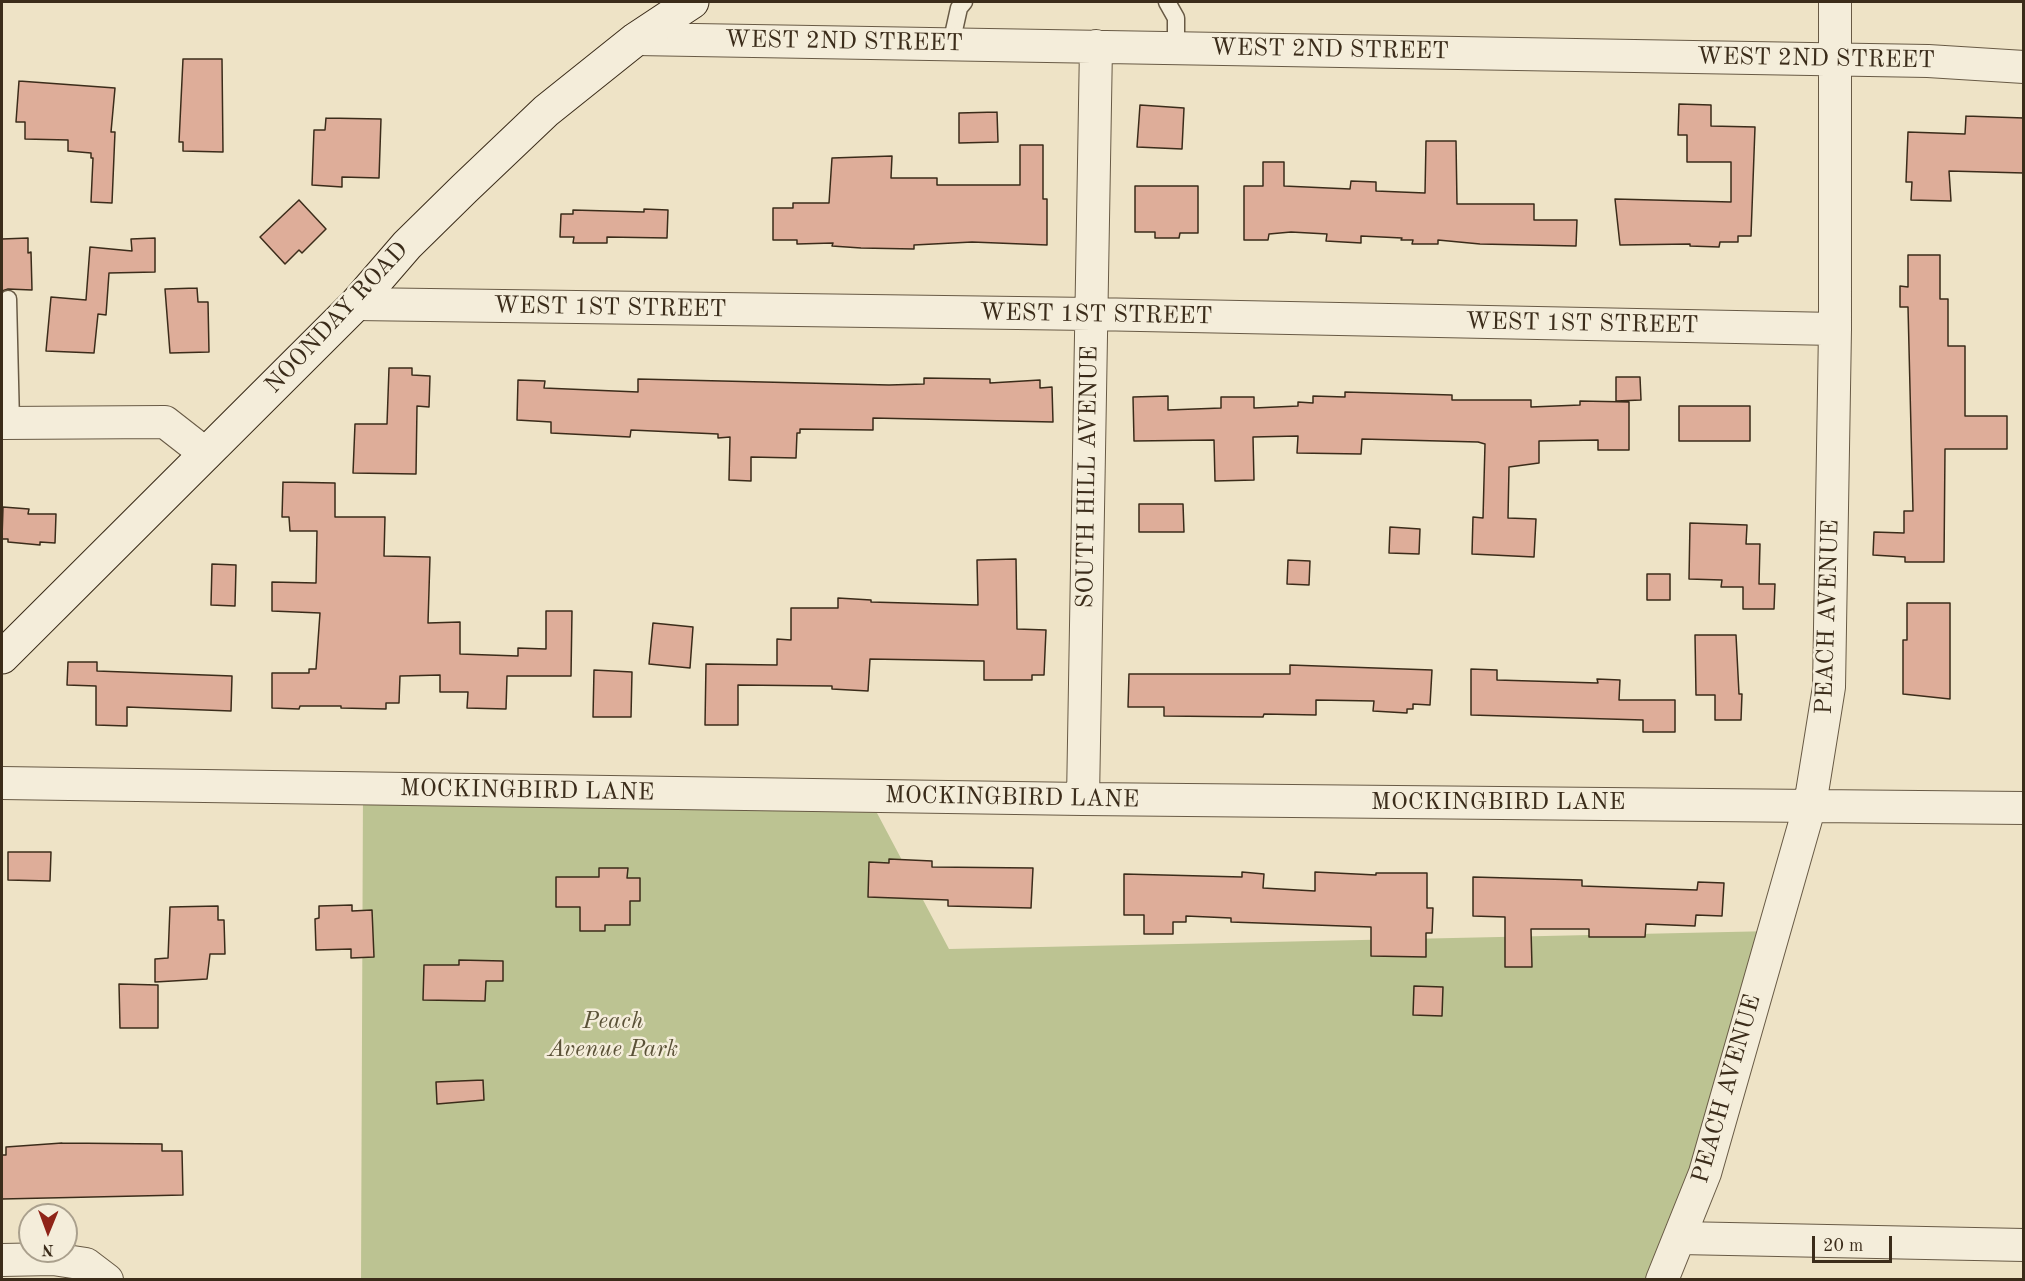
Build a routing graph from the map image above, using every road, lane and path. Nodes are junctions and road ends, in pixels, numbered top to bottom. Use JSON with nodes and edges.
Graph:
{"nodes":[{"id":1,"x":692,"y":2,"type":"edge"},
{"id":2,"x":964,"y":2,"type":"edge"},
{"id":3,"x":1167,"y":2,"type":"edge"},
{"id":4,"x":1835,"y":2,"type":"edge"},
{"id":5,"x":636,"y":39,"type":"junction"},
{"id":6,"x":951,"y":44,"type":"junction"},
{"id":7,"x":1096,"y":46,"type":"junction"},
{"id":8,"x":1176,"y":47,"type":"junction"},
{"id":9,"x":1835,"y":60,"type":"junction"},
{"id":10,"x":2024,"y":67,"type":"edge"},
{"id":11,"x":8,"y":299,"type":"dead end"},
{"id":12,"x":356,"y":304,"type":"junction"},
{"id":13,"x":1091,"y":314,"type":"junction"},
{"id":14,"x":1835,"y":329,"type":"junction"},
{"id":15,"x":6,"y":423,"type":"edge"},
{"id":16,"x":206,"y":454,"type":"junction"},
{"id":17,"x":2,"y":657,"type":"edge"},
{"id":18,"x":2,"y":783,"type":"edge"},
{"id":19,"x":1083,"y":799,"type":"junction"},
{"id":20,"x":1810,"y":805,"type":"junction"},
{"id":21,"x":2024,"y":808,"type":"edge"},
{"id":22,"x":1680,"y":1238,"type":"junction"},
{"id":23,"x":2024,"y":1245,"type":"edge"},
{"id":24,"x":2,"y":1260,"type":"edge"},
{"id":25,"x":107,"y":1280,"type":"edge"},
{"id":26,"x":1662,"y":1280,"type":"edge"}],
"edges":[{"from":1,"to":5,"type":"street","name":"NOONDAY ROAD"},
{"from":2,"to":6,"type":"lane"},
{"from":3,"to":8,"type":"lane"},
{"from":4,"to":9,"type":"street","name":"PEACH AVENUE"},
{"from":5,"to":6,"type":"street","name":"WEST 2ND STREET"},
{"from":5,"to":12,"type":"street","name":"NOONDAY ROAD"},
{"from":6,"to":7,"type":"street","name":"WEST 2ND STREET"},
{"from":7,"to":8,"type":"street","name":"WEST 2ND STREET"},
{"from":7,"to":13,"type":"street","name":"SOUTH HILL AVENUE"},
{"from":8,"to":9,"type":"street","name":"WEST 2ND STREET"},
{"from":9,"to":10,"type":"street","name":"WEST 2ND STREET"},
{"from":9,"to":14,"type":"street","name":"PEACH AVENUE"},
{"from":11,"to":15,"type":"lane"},
{"from":12,"to":13,"type":"street","name":"WEST 1ST STREET"},
{"from":12,"to":16,"type":"street","name":"NOONDAY ROAD"},
{"from":13,"to":14,"type":"street","name":"WEST 1ST STREET"},
{"from":13,"to":19,"type":"street","name":"SOUTH HILL AVENUE"},
{"from":14,"to":20,"type":"street","name":"PEACH AVENUE"},
{"from":15,"to":16,"type":"street"},
{"from":16,"to":17,"type":"street","name":"NOONDAY ROAD"},
{"from":18,"to":19,"type":"street","name":"MOCKINGBIRD LANE"},
{"from":19,"to":20,"type":"street","name":"MOCKINGBIRD LANE"},
{"from":20,"to":21,"type":"street","name":"MOCKINGBIRD LANE"},
{"from":20,"to":22,"type":"street","name":"PEACH AVENUE"},
{"from":22,"to":23,"type":"street"},
{"from":22,"to":26,"type":"street","name":"PEACH AVENUE"},
{"from":24,"to":25,"type":"street"}]}
